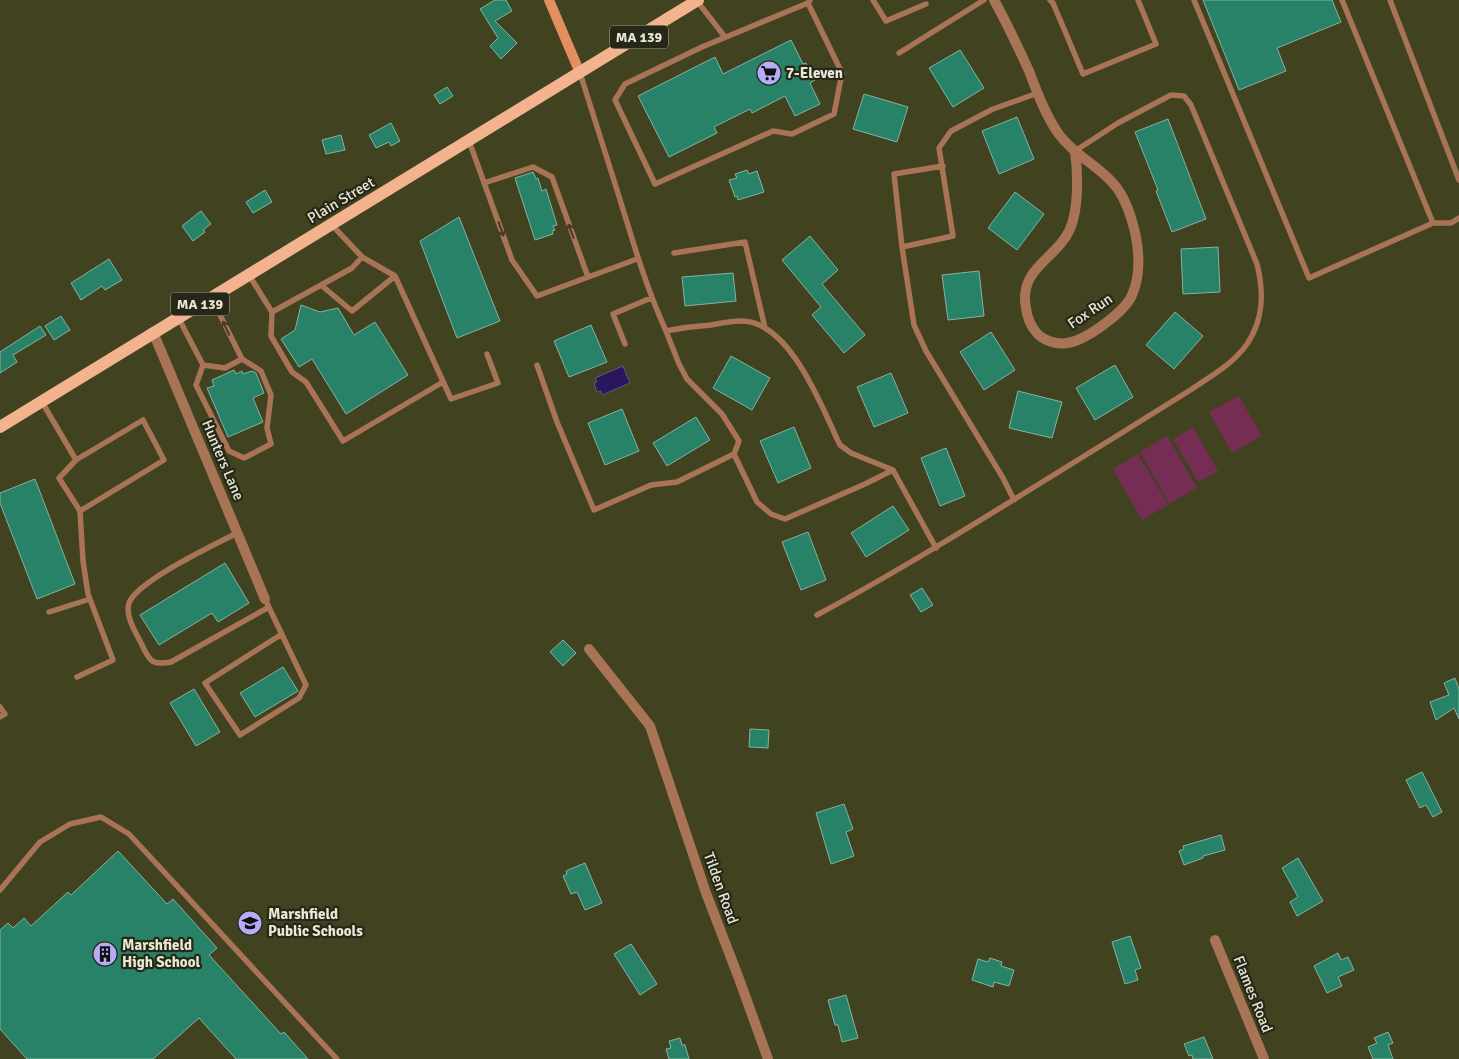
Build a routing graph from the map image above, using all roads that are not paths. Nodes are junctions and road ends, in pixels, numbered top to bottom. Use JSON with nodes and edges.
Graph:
{"nodes":[{"id":1,"x":549,"y":0,"type":"edge"},
{"id":2,"x":697,"y":0,"type":"edge"},
{"id":3,"x":873,"y":0,"type":"edge"},
{"id":4,"x":984,"y":0,"type":"edge"},
{"id":5,"x":994,"y":0,"type":"edge"},
{"id":6,"x":1138,"y":0,"type":"edge"},
{"id":7,"x":1194,"y":0,"type":"edge"},
{"id":8,"x":1342,"y":0,"type":"edge"},
{"id":9,"x":1390,"y":0,"type":"edge"},
{"id":10,"x":809,"y":1,"type":"edge"},
{"id":11,"x":1054,"y":1,"type":"edge"},
{"id":12,"x":926,"y":4,"type":"dead end"},
{"id":13,"x":725,"y":38,"type":"junction"},
{"id":14,"x":899,"y":53,"type":"dead end"},
{"id":15,"x":580,"y":73,"type":"junction"},
{"id":16,"x":1038,"y":93,"type":"junction"},
{"id":17,"x":469,"y":141,"type":"junction"},
{"id":18,"x":1075,"y":151,"type":"junction"},
{"id":19,"x":943,"y":166,"type":"junction"},
{"id":20,"x":1459,"y":180,"type":"edge"},
{"id":21,"x":484,"y":183,"type":"junction"},
{"id":22,"x":1459,"y":218,"type":"edge"},
{"id":23,"x":1433,"y":223,"type":"junction"},
{"id":24,"x":331,"y":224,"type":"junction"},
{"id":25,"x":902,"y":247,"type":"junction"},
{"id":26,"x":674,"y":252,"type":"dead end"},
{"id":27,"x":362,"y":257,"type":"junction"},
{"id":28,"x":637,"y":259,"type":"junction"},
{"id":29,"x":248,"y":275,"type":"junction"},
{"id":30,"x":395,"y":276,"type":"junction"},
{"id":31,"x":588,"y":277,"type":"junction"},
{"id":32,"x":322,"y":285,"type":"junction"},
{"id":33,"x":211,"y":297,"type":"junction"},
{"id":34,"x":651,"y":298,"type":"junction"},
{"id":35,"x":272,"y":312,"type":"junction"},
{"id":36,"x":178,"y":317,"type":"junction"},
{"id":37,"x":765,"y":328,"type":"junction"},
{"id":38,"x":666,"y":331,"type":"junction"},
{"id":39,"x":154,"y":332,"type":"junction"},
{"id":40,"x":625,"y":344,"type":"dead end"},
{"id":41,"x":488,"y":354,"type":"dead end"},
{"id":42,"x":242,"y":359,"type":"junction"},
{"id":43,"x":203,"y":365,"type":"junction"},
{"id":44,"x":537,"y":365,"type":"dead end"},
{"id":45,"x":443,"y":382,"type":"junction"},
{"id":46,"x":42,"y":402,"type":"junction"},
{"id":47,"x":0,"y":427,"type":"edge"},
{"id":48,"x":734,"y":454,"type":"junction"},
{"id":49,"x":76,"y":460,"type":"junction"},
{"id":50,"x":892,"y":470,"type":"junction"},
{"id":51,"x":1014,"y":500,"type":"junction"},
{"id":52,"x":80,"y":511,"type":"junction"},
{"id":53,"x":237,"y":533,"type":"junction"},
{"id":54,"x":936,"y":548,"type":"junction"},
{"id":55,"x":90,"y":599,"type":"junction"},
{"id":56,"x":267,"y":603,"type":"junction"},
{"id":57,"x":49,"y":612,"type":"dead end"},
{"id":58,"x":817,"y":616,"type":"dead end"},
{"id":59,"x":282,"y":634,"type":"junction"},
{"id":60,"x":588,"y":649,"type":"dead end"},
{"id":61,"x":77,"y":677,"type":"dead end"},
{"id":62,"x":0,"y":707,"type":"edge"},
{"id":63,"x":0,"y":717,"type":"edge"},
{"id":64,"x":0,"y":890,"type":"edge"},
{"id":65,"x":1214,"y":940,"type":"dead end"},
{"id":66,"x":337,"y":1059,"type":"edge"},
{"id":67,"x":768,"y":1059,"type":"edge"},
{"id":68,"x":1264,"y":1059,"type":"edge"}],
"edges":[{"from":1,"to":15,"type":"street"},
{"from":2,"to":13,"type":"lane"},
{"from":2,"to":15,"type":"main road","name":"Plain Street","number":"MA 139"},
{"from":3,"to":12,"type":"lane"},
{"from":4,"to":14,"type":"lane"},
{"from":5,"to":16,"type":"street","name":"Fox Run"},
{"from":6,"to":11,"type":"lane"},
{"from":7,"to":23,"type":"lane"},
{"from":8,"to":23,"type":"lane"},
{"from":9,"to":20,"type":"lane"},
{"from":10,"to":13,"type":"lane"},
{"from":10,"to":13,"type":"lane"},
{"from":15,"to":17,"type":"main road","name":"Plain Street","number":"MA 139"},
{"from":15,"to":28,"type":"lane"},
{"from":16,"to":18,"type":"street","name":"Fox Run"},
{"from":16,"to":19,"type":"lane"},
{"from":17,"to":21,"type":"lane"},
{"from":17,"to":24,"type":"main road","name":"Plain Street","number":"MA 139"},
{"from":18,"to":18,"type":"street","name":"Fox Run"},
{"from":18,"to":51,"type":"lane"},
{"from":19,"to":25,"type":"lane"},
{"from":19,"to":25,"type":"lane"},
{"from":31,"to":21,"type":"lane","one_way":true},
{"from":21,"to":31,"type":"lane","one_way":true},
{"from":22,"to":23,"type":"lane"},
{"from":24,"to":27,"type":"lane"},
{"from":24,"to":29,"type":"main road","name":"Plain Street","number":"MA 139"},
{"from":25,"to":51,"type":"lane"},
{"from":26,"to":37,"type":"lane"},
{"from":27,"to":30,"type":"lane"},
{"from":27,"to":32,"type":"lane"},
{"from":28,"to":31,"type":"lane"},
{"from":28,"to":34,"type":"lane"},
{"from":29,"to":33,"type":"main road","name":"Plain Street","number":"MA 139"},
{"from":29,"to":35,"type":"lane"},
{"from":30,"to":32,"type":"lane"},
{"from":30,"to":45,"type":"lane"},
{"from":32,"to":35,"type":"lane"},
{"from":33,"to":36,"type":"main road","name":"Plain Street","number":"MA 139"},
{"from":42,"to":33,"type":"lane","one_way":true},
{"from":34,"to":38,"type":"lane"},
{"from":34,"to":40,"type":"lane"},
{"from":35,"to":45,"type":"lane"},
{"from":36,"to":39,"type":"main road","name":"Plain Street","number":"MA 139"},
{"from":36,"to":43,"type":"lane"},
{"from":37,"to":38,"type":"lane"},
{"from":37,"to":50,"type":"lane"},
{"from":38,"to":48,"type":"lane"},
{"from":39,"to":46,"type":"main road","name":"Plain Street","number":"MA 139"},
{"from":39,"to":53,"type":"street","name":"Hunters Lane"},
{"from":41,"to":45,"type":"lane"},
{"from":42,"to":43,"type":"lane"},
{"from":42,"to":43,"type":"lane"},
{"from":44,"to":48,"type":"lane"},
{"from":46,"to":47,"type":"main road","name":"Plain Street","number":"MA 139"},
{"from":46,"to":49,"type":"lane"},
{"from":48,"to":50,"type":"lane"},
{"from":49,"to":52,"type":"lane"},
{"from":49,"to":52,"type":"lane"},
{"from":50,"to":54,"type":"lane"},
{"from":51,"to":54,"type":"lane"},
{"from":52,"to":55,"type":"lane"},
{"from":53,"to":56,"type":"street","name":"Hunters Lane"},
{"from":53,"to":56,"type":"lane"},
{"from":54,"to":58,"type":"lane"},
{"from":55,"to":57,"type":"lane"},
{"from":55,"to":61,"type":"lane"},
{"from":56,"to":59,"type":"lane"},
{"from":59,"to":59,"type":"lane"},
{"from":60,"to":67,"type":"street","name":"Tilden Road"},
{"from":62,"to":63,"type":"lane"},
{"from":64,"to":66,"type":"lane"},
{"from":65,"to":68,"type":"street","name":"Flames Road"}]}
